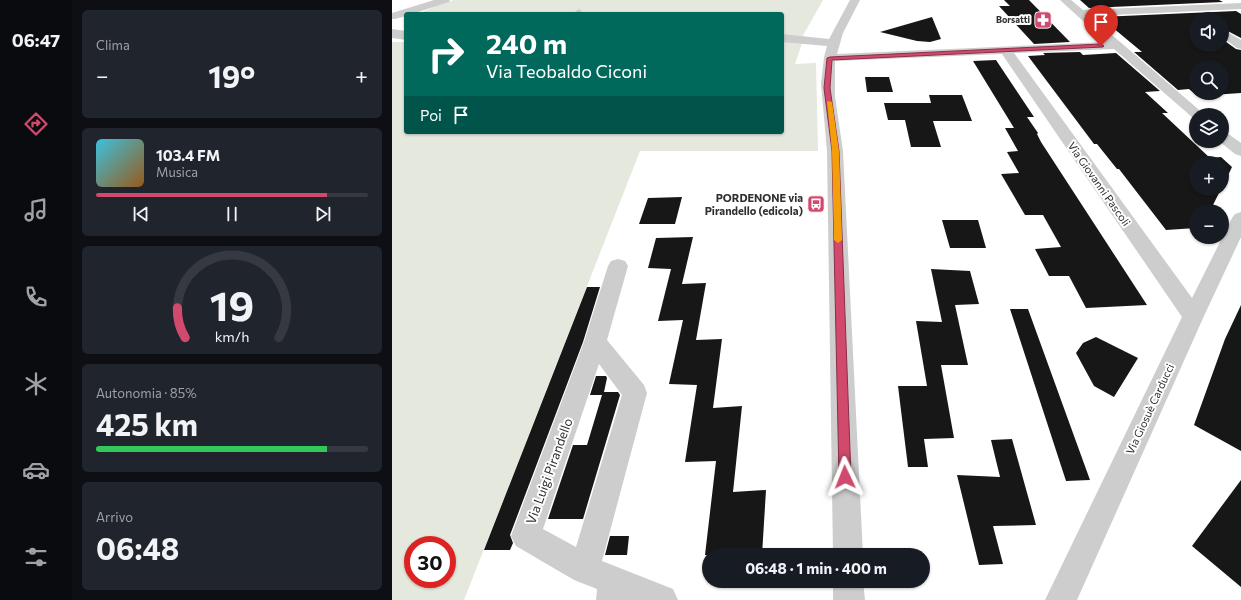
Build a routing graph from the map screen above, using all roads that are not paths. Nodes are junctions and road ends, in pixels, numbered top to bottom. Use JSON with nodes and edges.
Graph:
{"nodes":[{"id":1,"x":445,"y":0,"type":"edge"},
{"id":2,"x":855,"y":0,"type":"edge"},
{"id":3,"x":1065,"y":0,"type":"edge"},
{"id":4,"x":1174,"y":0,"type":"edge"},
{"id":5,"x":1241,"y":6,"type":"edge"},
{"id":6,"x":1186,"y":8,"type":"junction"},
{"id":7,"x":1192,"y":12,"type":"edge"},
{"id":8,"x":1079,"y":13,"type":"junction"},
{"id":9,"x":393,"y":15,"type":"edge"},
{"id":10,"x":396,"y":31,"type":"edge"},
{"id":11,"x":1229,"y":36,"type":"edge"},
{"id":12,"x":404,"y":38,"type":"edge"},
{"id":13,"x":784,"y":38,"type":"edge"},
{"id":14,"x":833,"y":43,"type":"junction"},
{"id":15,"x":1241,"y":44,"type":"edge"},
{"id":16,"x":1117,"y":45,"type":"junction"},
{"id":17,"x":1006,"y":51,"type":"junction"},
{"id":18,"x":830,"y":58,"type":"junction"},
{"id":19,"x":1190,"y":108,"type":"edge"},
{"id":20,"x":1229,"y":142,"type":"edge"},
{"id":21,"x":1241,"y":151,"type":"edge"},
{"id":22,"x":1241,"y":218,"type":"edge"},
{"id":23,"x":618,"y":266,"type":"dead end"},
{"id":24,"x":1193,"y":316,"type":"junction"},
{"id":25,"x":595,"y":342,"type":"junction"},
{"id":26,"x":848,"y":548,"type":"edge"},
{"id":27,"x":585,"y":569,"type":"junction"},
{"id":28,"x":848,"y":588,"type":"edge"},
{"id":29,"x":613,"y":590,"type":"edge"},
{"id":30,"x":662,"y":600,"type":"edge"},
{"id":31,"x":849,"y":600,"type":"edge"},
{"id":32,"x":1061,"y":600,"type":"edge"}],
"edges":[{"from":1,"to":9,"type":"street"},
{"from":2,"to":14,"type":"street"},
{"from":3,"to":8,"type":"street"},
{"from":4,"to":6,"type":"street"},
{"from":5,"to":6,"type":"street"},
{"from":6,"to":7,"type":"street"},
{"from":6,"to":8,"type":"street"},
{"from":8,"to":16,"type":"street"},
{"from":9,"to":10,"type":"street"},
{"from":10,"to":12,"type":"lane"},
{"from":11,"to":15,"type":"street"},
{"from":13,"to":14,"type":"street"},
{"from":14,"to":18,"type":"street"},
{"from":16,"to":17,"type":"street"},
{"from":16,"to":19,"type":"street"},
{"from":17,"to":18,"type":"street"},
{"from":17,"to":24,"type":"street","name":"Via Giovanni Pascoli"},
{"from":18,"to":26,"type":"street"},
{"from":20,"to":21,"type":"street"},
{"from":22,"to":24,"type":"street","name":"Via Giosuè Carducci"},
{"from":23,"to":25,"type":"street","name":"Via Luigi Pirandello"},
{"from":24,"to":32,"type":"street","name":"Via Giosuè Carducci"},
{"from":25,"to":27,"type":"street"},
{"from":25,"to":27,"type":"street","name":"Via Luigi Pirandello"},
{"from":27,"to":29,"type":"street","name":"Via Luigi Pirandello"},
{"from":28,"to":31,"type":"street"},
{"from":29,"to":30,"type":"street","name":"Via Luigi Pirandello"}]}
